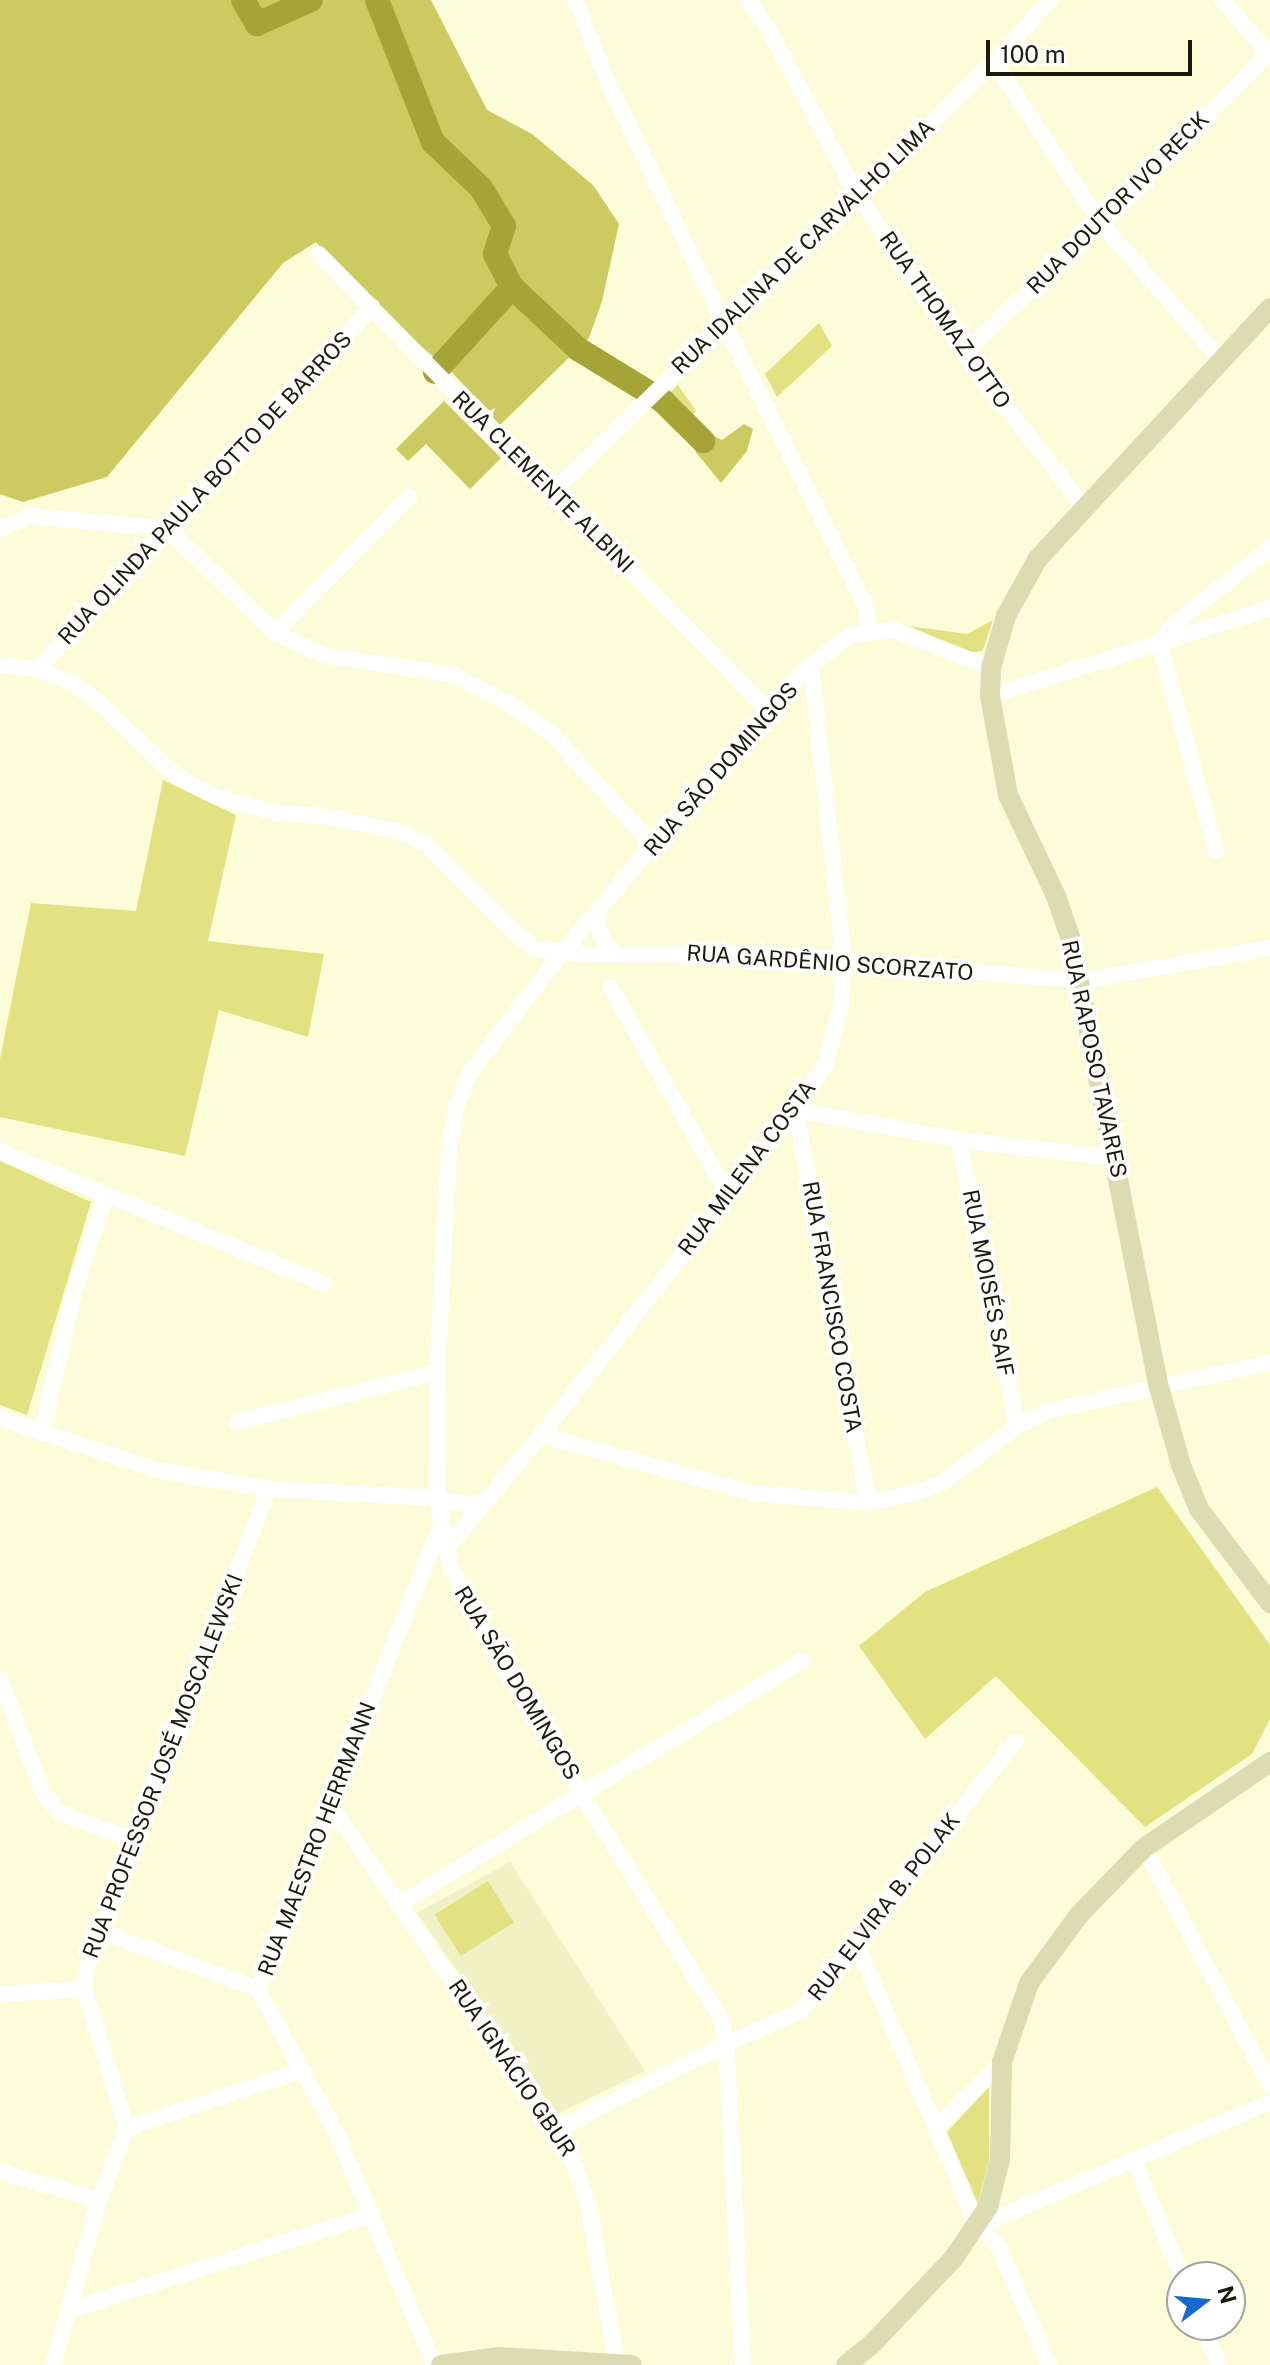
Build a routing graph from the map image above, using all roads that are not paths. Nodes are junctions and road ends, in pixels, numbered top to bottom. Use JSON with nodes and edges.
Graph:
{"nodes":[{"id":1,"x":575,"y":0,"type":"edge"},
{"id":2,"x":748,"y":0,"type":"edge"},
{"id":3,"x":1050,"y":0,"type":"edge"},
{"id":4,"x":1222,"y":0,"type":"edge"},
{"id":5,"x":1270,"y":53,"type":"edge"},
{"id":6,"x":994,"y":62,"type":"junction"},
{"id":7,"x":856,"y":193,"type":"junction"},
{"id":8,"x":1101,"y":223,"type":"junction"},
{"id":9,"x":319,"y":254,"type":"dead end"},
{"id":10,"x":372,"y":307,"type":"junction"},
{"id":11,"x":1270,"y":308,"type":"edge"},
{"id":12,"x":724,"y":323,"type":"junction"},
{"id":13,"x":964,"y":353,"type":"junction"},
{"id":14,"x":1221,"y":360,"type":"junction"},
{"id":15,"x":553,"y":492,"type":"junction"},
{"id":16,"x":409,"y":497,"type":"dead end"},
{"id":17,"x":1084,"y":507,"type":"junction"},
{"id":18,"x":0,"y":529,"type":"edge"},
{"id":19,"x":168,"y":529,"type":"junction"},
{"id":20,"x":1270,"y":548,"type":"edge"},
{"id":21,"x":1270,"y":608,"type":"edge"},
{"id":22,"x":869,"y":631,"type":"junction"},
{"id":23,"x":275,"y":633,"type":"junction"},
{"id":24,"x":1159,"y":643,"type":"junction"},
{"id":25,"x":0,"y":665,"type":"edge"},
{"id":26,"x":811,"y":665,"type":"junction"},
{"id":27,"x":991,"y":668,"type":"junction"},
{"id":28,"x":38,"y":669,"type":"junction"},
{"id":29,"x":990,"y":696,"type":"junction"},
{"id":30,"x":767,"y":709,"type":"junction"},
{"id":31,"x":654,"y":847,"type":"junction"},
{"id":32,"x":1216,"y":851,"type":"dead end"},
{"id":33,"x":596,"y":913,"type":"junction"},
{"id":34,"x":1270,"y":948,"type":"edge"},
{"id":35,"x":615,"y":953,"type":"junction"},
{"id":36,"x":561,"y":954,"type":"junction"},
{"id":37,"x":844,"y":960,"type":"junction"},
{"id":38,"x":1082,"y":981,"type":"junction"},
{"id":39,"x":611,"y":988,"type":"dead end"},
{"id":40,"x":796,"y":1110,"type":"junction"},
{"id":41,"x":959,"y":1140,"type":"junction"},
{"id":42,"x":0,"y":1151,"type":"edge"},
{"id":43,"x":1115,"y":1158,"type":"junction"},
{"id":44,"x":106,"y":1194,"type":"junction"},
{"id":45,"x":728,"y":1195,"type":"junction"},
{"id":46,"x":324,"y":1284,"type":"dead end"},
{"id":47,"x":1270,"y":1363,"type":"edge"},
{"id":48,"x":438,"y":1372,"type":"junction"},
{"id":49,"x":1159,"y":1387,"type":"junction"},
{"id":50,"x":0,"y":1418,"type":"edge"},
{"id":51,"x":237,"y":1422,"type":"dead end"},
{"id":52,"x":1017,"y":1426,"type":"junction"},
{"id":53,"x":42,"y":1433,"type":"junction"},
{"id":54,"x":541,"y":1435,"type":"junction"},
{"id":55,"x":269,"y":1489,"type":"junction"},
{"id":56,"x":437,"y":1498,"type":"junction"},
{"id":57,"x":484,"y":1500,"type":"junction"},
{"id":58,"x":868,"y":1503,"type":"junction"},
{"id":59,"x":441,"y":1525,"type":"junction"},
{"id":60,"x":446,"y":1549,"type":"junction"},
{"id":61,"x":451,"y":1568,"type":"junction"},
{"id":62,"x":421,"y":1573,"type":"junction"},
{"id":63,"x":1270,"y":1603,"type":"edge"},
{"id":64,"x":802,"y":1661,"type":"dead end"},
{"id":65,"x":0,"y":1679,"type":"edge"},
{"id":66,"x":1016,"y":1741,"type":"dead end"},
{"id":67,"x":1270,"y":1762,"type":"edge"},
{"id":68,"x":583,"y":1793,"type":"junction"},
{"id":69,"x":330,"y":1805,"type":"junction"},
{"id":70,"x":132,"y":1840,"type":"junction"},
{"id":71,"x":1144,"y":1848,"type":"junction"},
{"id":72,"x":399,"y":1904,"type":"junction"},
{"id":73,"x":99,"y":1931,"type":"junction"},
{"id":74,"x":856,"y":1942,"type":"junction"},
{"id":75,"x":84,"y":1989,"type":"junction"},
{"id":76,"x":258,"y":1989,"type":"junction"},
{"id":77,"x":0,"y":1994,"type":"edge"},
{"id":78,"x":726,"y":2044,"type":"junction"},
{"id":79,"x":1002,"y":2062,"type":"junction"},
{"id":80,"x":303,"y":2070,"type":"junction"},
{"id":81,"x":1270,"y":2085,"type":"edge"},
{"id":82,"x":1270,"y":2102,"type":"edge"},
{"id":83,"x":127,"y":2128,"type":"junction"},
{"id":84,"x":936,"y":2128,"type":"junction"},
{"id":85,"x":558,"y":2129,"type":"junction"},
{"id":86,"x":1134,"y":2160,"type":"junction"},
{"id":87,"x":0,"y":2172,"type":"edge"},
{"id":88,"x":99,"y":2200,"type":"junction"},
{"id":89,"x":372,"y":2215,"type":"junction"},
{"id":90,"x":978,"y":2226,"type":"junction"},
{"id":91,"x":1175,"y":2261,"type":"edge"},
{"id":92,"x":70,"y":2310,"type":"junction"},
{"id":93,"x":1209,"y":2341,"type":"edge"},
{"id":94,"x":570,"y":2364,"type":"edge"},
{"id":95,"x":624,"y":2364,"type":"edge"},
{"id":96,"x":53,"y":2365,"type":"edge"},
{"id":97,"x":434,"y":2365,"type":"edge"},
{"id":98,"x":441,"y":2365,"type":"edge"},
{"id":99,"x":743,"y":2365,"type":"edge"},
{"id":100,"x":846,"y":2365,"type":"edge"},
{"id":101,"x":1049,"y":2365,"type":"edge"},
{"id":102,"x":1219,"y":2365,"type":"edge"}],
"edges":[{"from":1,"to":12,"type":"street"},
{"from":2,"to":7,"type":"street","name":"RUA THOMAZ OTTO"},
{"from":3,"to":6,"type":"street","name":"RUA IDALINA DE CARVALHO LIMA"},
{"from":4,"to":5,"type":"street"},
{"from":5,"to":8,"type":"street","name":"RUA DOUTOR IVO RECK"},
{"from":6,"to":7,"type":"street","name":"RUA IDALINA DE CARVALHO LIMA"},
{"from":6,"to":8,"type":"street"},
{"from":7,"to":12,"type":"street","name":"RUA IDALINA DE CARVALHO LIMA"},
{"from":7,"to":13,"type":"street","name":"RUA THOMAZ OTTO"},
{"from":8,"to":13,"type":"street","name":"RUA DOUTOR IVO RECK"},
{"from":8,"to":14,"type":"street"},
{"from":9,"to":10,"type":"street","name":"RUA CLEMENTE ALBINI"},
{"from":10,"to":15,"type":"street","name":"RUA CLEMENTE ALBINI"},
{"from":10,"to":19,"type":"street","name":"RUA OLINDA PAULA BOTTO DE BARROS"},
{"from":11,"to":14,"type":"main road","name":"RUA RAPOSO TAVARES"},
{"from":12,"to":15,"type":"street","name":"RUA IDALINA DE CARVALHO LIMA"},
{"from":12,"to":22,"type":"street"},
{"from":13,"to":17,"type":"street","name":"RUA THOMAZ OTTO"},
{"from":14,"to":17,"type":"main road","name":"RUA RAPOSO TAVARES"},
{"from":15,"to":30,"type":"street","name":"RUA CLEMENTE ALBINI"},
{"from":16,"to":23,"type":"street"},
{"from":17,"to":27,"type":"main road","name":"RUA RAPOSO TAVARES"},
{"from":18,"to":19,"type":"street"},
{"from":19,"to":23,"type":"street"},
{"from":19,"to":28,"type":"street","name":"RUA OLINDA PAULA BOTTO DE BARROS"},
{"from":20,"to":24,"type":"street"},
{"from":21,"to":24,"type":"street"},
{"from":22,"to":26,"type":"street","name":"RUA SÃO DOMINGOS"},
{"from":22,"to":27,"type":"street"},
{"from":23,"to":31,"type":"street"},
{"from":24,"to":29,"type":"street"},
{"from":24,"to":32,"type":"street"},
{"from":25,"to":28,"type":"street","name":"RUA GARDÊNIO SCORZATO"},
{"from":26,"to":30,"type":"street","name":"RUA SÃO DOMINGOS"},
{"from":26,"to":37,"type":"street","name":"RUA MILENA COSTA"},
{"from":27,"to":29,"type":"main road","name":"RUA RAPOSO TAVARES"},
{"from":28,"to":36,"type":"street","name":"RUA GARDÊNIO SCORZATO"},
{"from":29,"to":38,"type":"main road","name":"RUA RAPOSO TAVARES"},
{"from":30,"to":31,"type":"street","name":"RUA SÃO DOMINGOS"},
{"from":31,"to":33,"type":"street","name":"RUA SÃO DOMINGOS"},
{"from":33,"to":35,"type":"street"},
{"from":33,"to":36,"type":"street","name":"RUA SÃO DOMINGOS"},
{"from":34,"to":38,"type":"street","name":"RUA GARDÊNIO SCORZATO"},
{"from":35,"to":36,"type":"street","name":"RUA GARDÊNIO SCORZATO"},
{"from":35,"to":37,"type":"street","name":"RUA GARDÊNIO SCORZATO"},
{"from":36,"to":48,"type":"street","name":"RUA SÃO DOMINGOS"},
{"from":37,"to":38,"type":"street","name":"RUA GARDÊNIO SCORZATO"},
{"from":37,"to":40,"type":"street","name":"RUA MILENA COSTA"},
{"from":38,"to":43,"type":"main road","name":"RUA RAPOSO TAVARES"},
{"from":39,"to":45,"type":"street"},
{"from":40,"to":41,"type":"street"},
{"from":40,"to":45,"type":"street","name":"RUA MILENA COSTA"},
{"from":40,"to":58,"type":"street","name":"RUA FRANCISCO COSTA"},
{"from":41,"to":43,"type":"street"},
{"from":41,"to":52,"type":"street","name":"RUA MOISÉS SAIF"},
{"from":42,"to":44,"type":"street"},
{"from":43,"to":49,"type":"main road","name":"RUA RAPOSO TAVARES"},
{"from":44,"to":46,"type":"street"},
{"from":44,"to":53,"type":"street"},
{"from":45,"to":54,"type":"street","name":"RUA MILENA COSTA"},
{"from":47,"to":49,"type":"street"},
{"from":48,"to":51,"type":"street"},
{"from":48,"to":56,"type":"street","name":"RUA SÃO DOMINGOS"},
{"from":49,"to":52,"type":"street"},
{"from":49,"to":63,"type":"main road","name":"RUA RAPOSO TAVARES"},
{"from":50,"to":53,"type":"street"},
{"from":52,"to":58,"type":"street"},
{"from":53,"to":55,"type":"street"},
{"from":54,"to":57,"type":"street","name":"RUA MILENA COSTA"},
{"from":54,"to":58,"type":"street"},
{"from":55,"to":56,"type":"street"},
{"from":55,"to":70,"type":"street","name":"RUA PROFESSOR JOSÉ MOSCALEWSKI"},
{"from":56,"to":57,"type":"street"},
{"from":56,"to":59,"type":"street","name":"RUA SÃO DOMINGOS"},
{"from":57,"to":60,"type":"street","name":"RUA MILENA COSTA"},
{"from":59,"to":60,"type":"street","name":"RUA SÃO DOMINGOS"},
{"from":59,"to":62,"type":"street","name":"RUA MAESTRO HERRMANN"},
{"from":60,"to":61,"type":"street","name":"RUA SÃO DOMINGOS"},
{"from":61,"to":62,"type":"street"},
{"from":61,"to":68,"type":"street","name":"RUA SÃO DOMINGOS"},
{"from":62,"to":69,"type":"street","name":"RUA MAESTRO HERRMANN"},
{"from":64,"to":68,"type":"street"},
{"from":65,"to":70,"type":"street"},
{"from":66,"to":74,"type":"street","name":"RUA ELVIRA B. POLAK"},
{"from":67,"to":71,"type":"main road"},
{"from":68,"to":72,"type":"street"},
{"from":68,"to":78,"type":"street","name":"RUA SÃO DOMINGOS"},
{"from":69,"to":72,"type":"street","name":"RUA IGNÁCIO GBUR"},
{"from":69,"to":76,"type":"street","name":"RUA MAESTRO HERRMANN"},
{"from":70,"to":73,"type":"street","name":"RUA PROFESSOR JOSÉ MOSCALEWSKI"},
{"from":71,"to":79,"type":"main road"},
{"from":71,"to":81,"type":"street"},
{"from":72,"to":85,"type":"street","name":"RUA IGNÁCIO GBUR"},
{"from":73,"to":75,"type":"street","name":"RUA PROFESSOR JOSÉ MOSCALEWSKI"},
{"from":73,"to":76,"type":"street"},
{"from":74,"to":78,"type":"street","name":"RUA ELVIRA B. POLAK"},
{"from":74,"to":84,"type":"street"},
{"from":75,"to":77,"type":"street"},
{"from":75,"to":83,"type":"street","name":"RUA PROFESSOR JOSÉ MOSCALEWSKI"},
{"from":76,"to":80,"type":"street","name":"RUA MAESTRO HERRMANN"},
{"from":78,"to":85,"type":"street","name":"RUA ELVIRA B. POLAK"},
{"from":78,"to":99,"type":"street","name":"RUA SÃO DOMINGOS"},
{"from":79,"to":84,"type":"street"},
{"from":79,"to":90,"type":"main road"},
{"from":80,"to":83,"type":"street"},
{"from":80,"to":89,"type":"street","name":"RUA MAESTRO HERRMANN"},
{"from":82,"to":86,"type":"street"},
{"from":83,"to":88,"type":"street"},
{"from":84,"to":90,"type":"street"},
{"from":85,"to":95,"type":"street","name":"RUA IGNÁCIO GBUR"},
{"from":86,"to":90,"type":"street"},
{"from":86,"to":91,"type":"street"},
{"from":87,"to":88,"type":"street"},
{"from":88,"to":92,"type":"street"},
{"from":89,"to":92,"type":"street"},
{"from":89,"to":97,"type":"street","name":"RUA MAESTRO HERRMANN"},
{"from":90,"to":100,"type":"main road"},
{"from":90,"to":101,"type":"street"},
{"from":92,"to":96,"type":"street"},
{"from":93,"to":102,"type":"street"},
{"from":94,"to":95,"type":"main road"},
{"from":94,"to":98,"type":"main road"}]}
